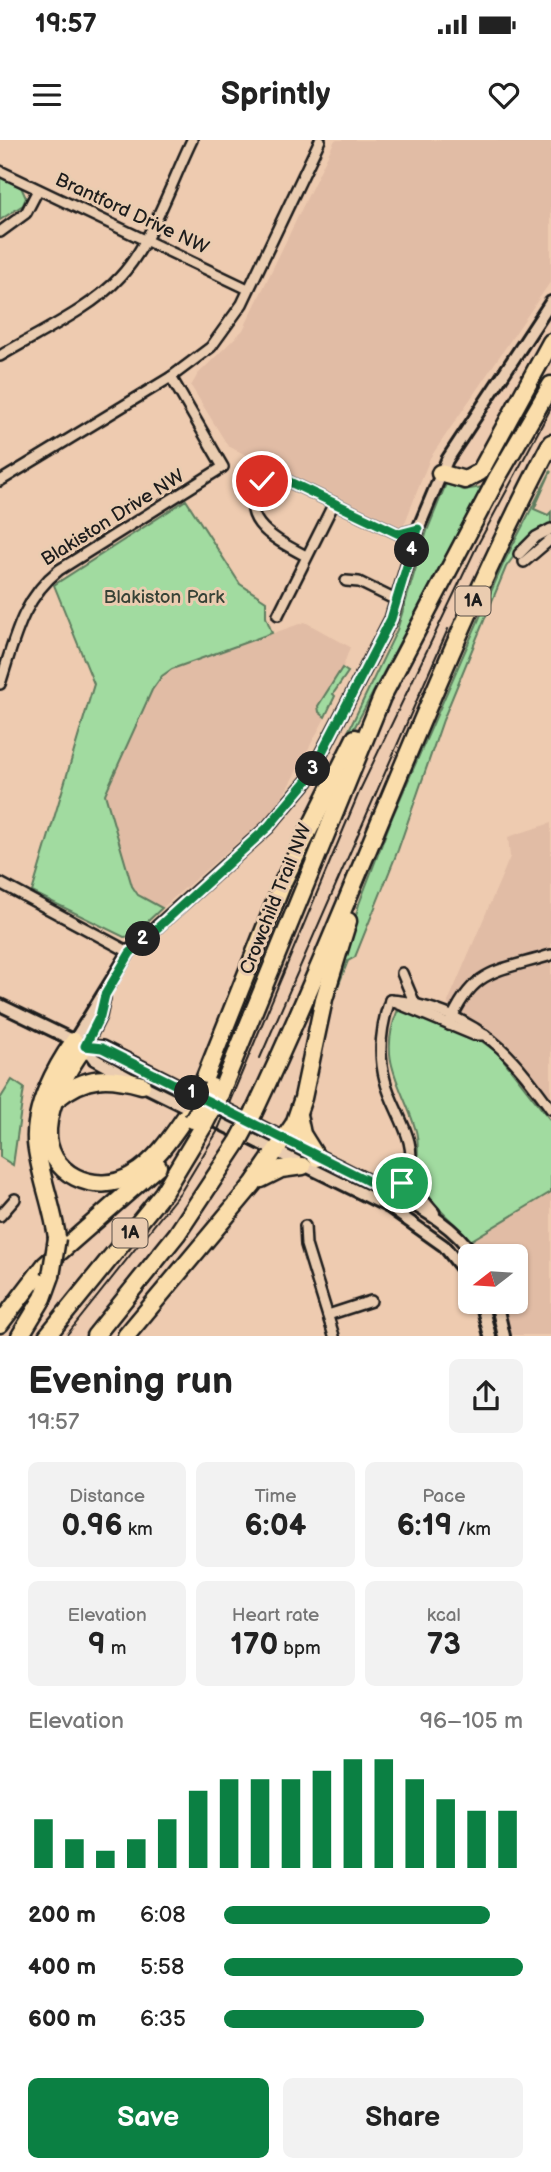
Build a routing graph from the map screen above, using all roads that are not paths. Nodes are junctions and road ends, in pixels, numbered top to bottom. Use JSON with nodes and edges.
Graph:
{"nodes":[{"id":1,"x":192,"y":140,"type":"edge"},
{"id":2,"x":320,"y":140,"type":"edge"},
{"id":3,"x":0,"y":171,"type":"edge"},
{"id":4,"x":38,"y":190,"type":"junction"},
{"id":5,"x":0,"y":232,"type":"edge"},
{"id":6,"x":145,"y":238,"type":"junction"},
{"id":7,"x":248,"y":289,"type":"junction"},
{"id":8,"x":551,"y":302,"type":"edge"},
{"id":9,"x":551,"y":342,"type":"edge"},
{"id":10,"x":0,"y":356,"type":"edge"},
{"id":11,"x":171,"y":377,"type":"junction"},
{"id":12,"x":551,"y":385,"type":"edge"},
{"id":13,"x":551,"y":443,"type":"edge"},
{"id":14,"x":440,"y":473,"type":"junction"},
{"id":15,"x":0,"y":481,"type":"edge"},
{"id":16,"x":334,"y":503,"type":"junction"},
{"id":17,"x":418,"y":529,"type":"junction"},
{"id":18,"x":551,"y":529,"type":"edge"},
{"id":19,"x":551,"y":539,"type":"edge"},
{"id":20,"x":306,"y":556,"type":"junction"},
{"id":21,"x":346,"y":581,"type":"dead end"},
{"id":22,"x":398,"y":601,"type":"junction"},
{"id":23,"x":278,"y":615,"type":"dead end"},
{"id":24,"x":0,"y":684,"type":"edge"},
{"id":25,"x":382,"y":697,"type":"junction"},
{"id":26,"x":357,"y":874,"type":"junction"},
{"id":27,"x":0,"y":883,"type":"edge"},
{"id":28,"x":130,"y":953,"type":"junction"},
{"id":29,"x":551,"y":955,"type":"edge"},
{"id":30,"x":402,"y":973,"type":"dead end"},
{"id":31,"x":390,"y":1000,"type":"junction"},
{"id":32,"x":415,"y":1004,"type":"junction"},
{"id":33,"x":0,"y":1005,"type":"edge"},
{"id":34,"x":451,"y":1020,"type":"junction"},
{"id":35,"x":79,"y":1043,"type":"junction"},
{"id":36,"x":142,"y":1085,"type":"junction"},
{"id":37,"x":212,"y":1088,"type":"junction"},
{"id":38,"x":56,"y":1099,"type":"junction"},
{"id":39,"x":551,"y":1109,"type":"edge"},
{"id":40,"x":298,"y":1115,"type":"junction"},
{"id":41,"x":194,"y":1121,"type":"junction"},
{"id":42,"x":280,"y":1147,"type":"junction"},
{"id":43,"x":310,"y":1162,"type":"junction"},
{"id":44,"x":408,"y":1173,"type":"junction"},
{"id":45,"x":253,"y":1184,"type":"junction"},
{"id":46,"x":396,"y":1195,"type":"junction"},
{"id":47,"x":15,"y":1199,"type":"dead end"},
{"id":48,"x":389,"y":1207,"type":"junction"},
{"id":49,"x":0,"y":1216,"type":"edge"},
{"id":50,"x":443,"y":1223,"type":"junction"},
{"id":51,"x":305,"y":1226,"type":"dead end"},
{"id":52,"x":464,"y":1244,"type":"edge"},
{"id":53,"x":458,"y":1264,"type":"edge"},
{"id":54,"x":371,"y":1301,"type":"dead end"},
{"id":55,"x":484,"y":1314,"type":"edge"},
{"id":56,"x":499,"y":1314,"type":"edge"},
{"id":57,"x":328,"y":1315,"type":"junction"},
{"id":58,"x":0,"y":1324,"type":"edge"},
{"id":59,"x":20,"y":1335,"type":"edge"},
{"id":60,"x":47,"y":1335,"type":"edge"},
{"id":61,"x":95,"y":1335,"type":"edge"},
{"id":62,"x":126,"y":1335,"type":"edge"},
{"id":63,"x":334,"y":1335,"type":"edge"},
{"id":64,"x":490,"y":1335,"type":"edge"},
{"id":65,"x":504,"y":1335,"type":"edge"}],
"edges":[{"from":1,"to":6,"type":"street"},
{"from":2,"to":7,"type":"street"},
{"from":3,"to":4,"type":"street","name":"Brantford Drive NW"},
{"from":4,"to":5,"type":"street"},
{"from":4,"to":6,"type":"street","name":"Brantford Drive NW"},
{"from":6,"to":7,"type":"street","name":"Brantford Drive NW"},
{"from":6,"to":10,"type":"street"},
{"from":7,"to":11,"type":"street"},
{"from":8,"to":14,"type":"street"},
{"from":9,"to":14,"type":"highway"},
{"from":11,"to":15,"type":"street"},
{"from":11,"to":24,"type":"street","name":"Blakiston Drive NW"},
{"from":12,"to":25,"type":"highway","name":"Crowchild Trail NW","number":"1A"},
{"from":13,"to":26,"type":"highway","number":"1A"},
{"from":14,"to":17,"type":"street"},
{"from":16,"to":17,"type":"street"},
{"from":16,"to":20,"type":"street"},
{"from":16,"to":20,"type":"street"},
{"from":17,"to":22,"type":"street"},
{"from":18,"to":19,"type":"street"},
{"from":20,"to":23,"type":"street"},
{"from":21,"to":22,"type":"street"},
{"from":22,"to":28,"type":"street"},
{"from":25,"to":37,"type":"highway","name":"Crowchild Trail NW","number":"1A"},
{"from":25,"to":37,"type":"highway"},
{"from":26,"to":40,"type":"highway"},
{"from":26,"to":61,"type":"highway","number":"1A","bridge":true},
{"from":27,"to":28,"type":"street"},
{"from":28,"to":35,"type":"street"},
{"from":29,"to":34,"type":"street"},
{"from":30,"to":32,"type":"street"},
{"from":31,"to":32,"type":"street"},
{"from":31,"to":34,"type":"street"},
{"from":31,"to":44,"type":"street"},
{"from":32,"to":34,"type":"street"},
{"from":33,"to":35,"type":"street"},
{"from":34,"to":39,"type":"street"},
{"from":35,"to":36,"type":"street"},
{"from":35,"to":38,"type":"highway"},
{"from":35,"to":42,"type":"street"},
{"from":35,"to":59,"type":"highway","bridge":true},
{"from":36,"to":38,"type":"highway"},
{"from":36,"to":42,"type":"street"},
{"from":37,"to":41,"type":"highway","name":"Crowchild Trail NW","number":"1A","bridge":true},
{"from":38,"to":41,"type":"highway"},
{"from":40,"to":42,"type":"highway"},
{"from":40,"to":43,"type":"highway"},
{"from":41,"to":58,"type":"highway"},
{"from":41,"to":60,"type":"highway","name":"Crowchild Trail NW","number":"1A"},
{"from":42,"to":43,"type":"street"},
{"from":42,"to":43,"type":"street"},
{"from":42,"to":45,"type":"highway"},
{"from":43,"to":45,"type":"highway"},
{"from":43,"to":46,"type":"street"},
{"from":43,"to":48,"type":"street"},
{"from":44,"to":46,"type":"street"},
{"from":44,"to":50,"type":"street"},
{"from":45,"to":62,"type":"highway"},
{"from":46,"to":48,"type":"street"},
{"from":46,"to":50,"type":"street"},
{"from":47,"to":49,"type":"street"},
{"from":48,"to":53,"type":"street"},
{"from":50,"to":52,"type":"street"},
{"from":51,"to":57,"type":"street"},
{"from":54,"to":57,"type":"street"},
{"from":55,"to":64,"type":"street"},
{"from":56,"to":65,"type":"street"},
{"from":57,"to":63,"type":"street"}]}
